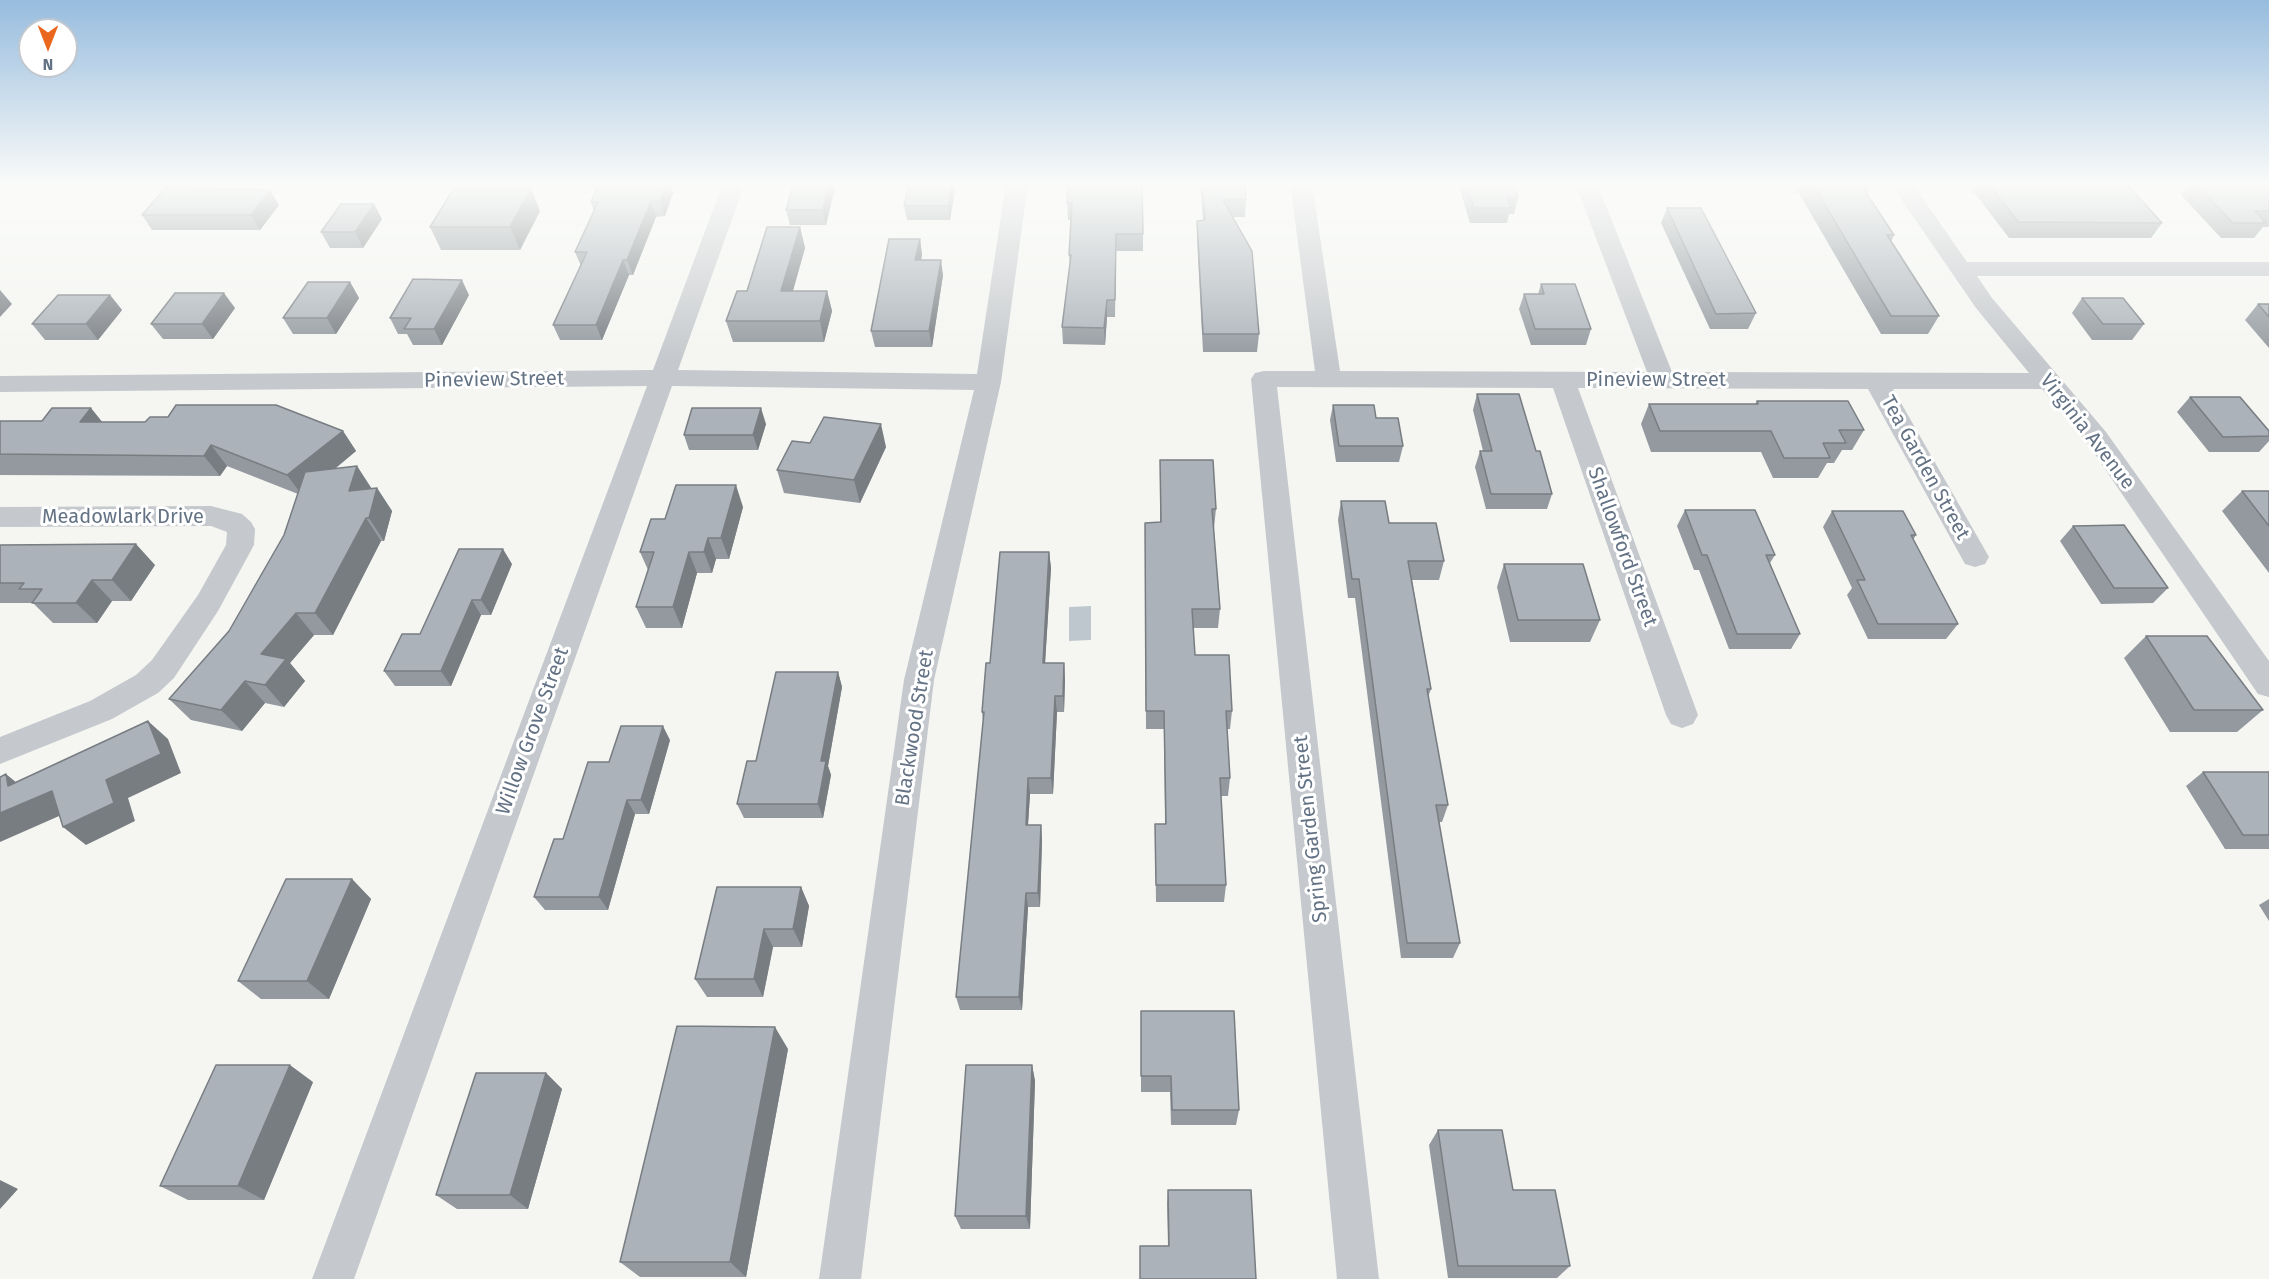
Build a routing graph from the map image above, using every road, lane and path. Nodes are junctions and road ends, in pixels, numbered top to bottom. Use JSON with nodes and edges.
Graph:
{"nodes":[{"id":1,"x":713,"y":243,"type":"edge"},
{"id":2,"x":1008,"y":243,"type":"edge"},
{"id":3,"x":1310,"y":243,"type":"edge"},
{"id":4,"x":1609,"y":243,"type":"edge"},
{"id":5,"x":1942,"y":243,"type":"edge"},
{"id":6,"x":1960,"y":268,"type":"junction"},
{"id":7,"x":2269,"y":268,"type":"edge"},
{"id":8,"x":662,"y":378,"type":"junction"},
{"id":9,"x":1264,"y":379,"type":"joint"},
{"id":10,"x":1329,"y":379,"type":"junction"},
{"id":11,"x":1563,"y":380,"type":"junction"},
{"id":12,"x":1663,"y":380,"type":"junction"},
{"id":13,"x":1876,"y":380,"type":"junction"},
{"id":14,"x":2048,"y":381,"type":"junction"},
{"id":15,"x":988,"y":382,"type":"junction"},
{"id":16,"x":0,"y":384,"type":"edge"},
{"id":17,"x":0,"y":517,"type":"edge"},
{"id":18,"x":1975,"y":557,"type":"dead end"},
{"id":19,"x":2269,"y":685,"type":"edge"},
{"id":20,"x":1682,"y":715,"type":"dead end"},
{"id":21,"x":0,"y":751,"type":"edge"},
{"id":22,"x":333,"y":1279,"type":"edge"},
{"id":23,"x":840,"y":1279,"type":"edge"},
{"id":24,"x":1358,"y":1279,"type":"edge"}],
"edges":[{"from":1,"to":8,"type":"street","name":"Willow Grove Street"},
{"from":2,"to":15,"type":"street","name":"Blackwood Street"},
{"from":3,"to":10,"type":"street"},
{"from":4,"to":12,"type":"street"},
{"from":5,"to":6,"type":"street","name":"Virginia Avenue"},
{"from":6,"to":7,"type":"street"},
{"from":6,"to":14,"type":"street","name":"Virginia Avenue"},
{"from":8,"to":15,"type":"street","name":"Pineview Street"},
{"from":8,"to":16,"type":"street","name":"Pineview Street"},
{"from":8,"to":22,"type":"street","name":"Willow Grove Street"},
{"from":9,"to":10,"type":"street","name":"Pineview Street"},
{"from":9,"to":24,"type":"street","name":"Spring Garden Street"},
{"from":10,"to":11,"type":"street","name":"Pineview Street"},
{"from":11,"to":12,"type":"street","name":"Pineview Street"},
{"from":11,"to":20,"type":"street","name":"Shallowford Street"},
{"from":12,"to":13,"type":"street","name":"Pineview Street"},
{"from":13,"to":14,"type":"street","name":"Pineview Street"},
{"from":13,"to":18,"type":"street","name":"Tea Garden Street"},
{"from":14,"to":19,"type":"street","name":"Virginia Avenue"},
{"from":15,"to":23,"type":"street","name":"Blackwood Street"},
{"from":17,"to":21,"type":"street","name":"Meadowlark Drive"}]}
